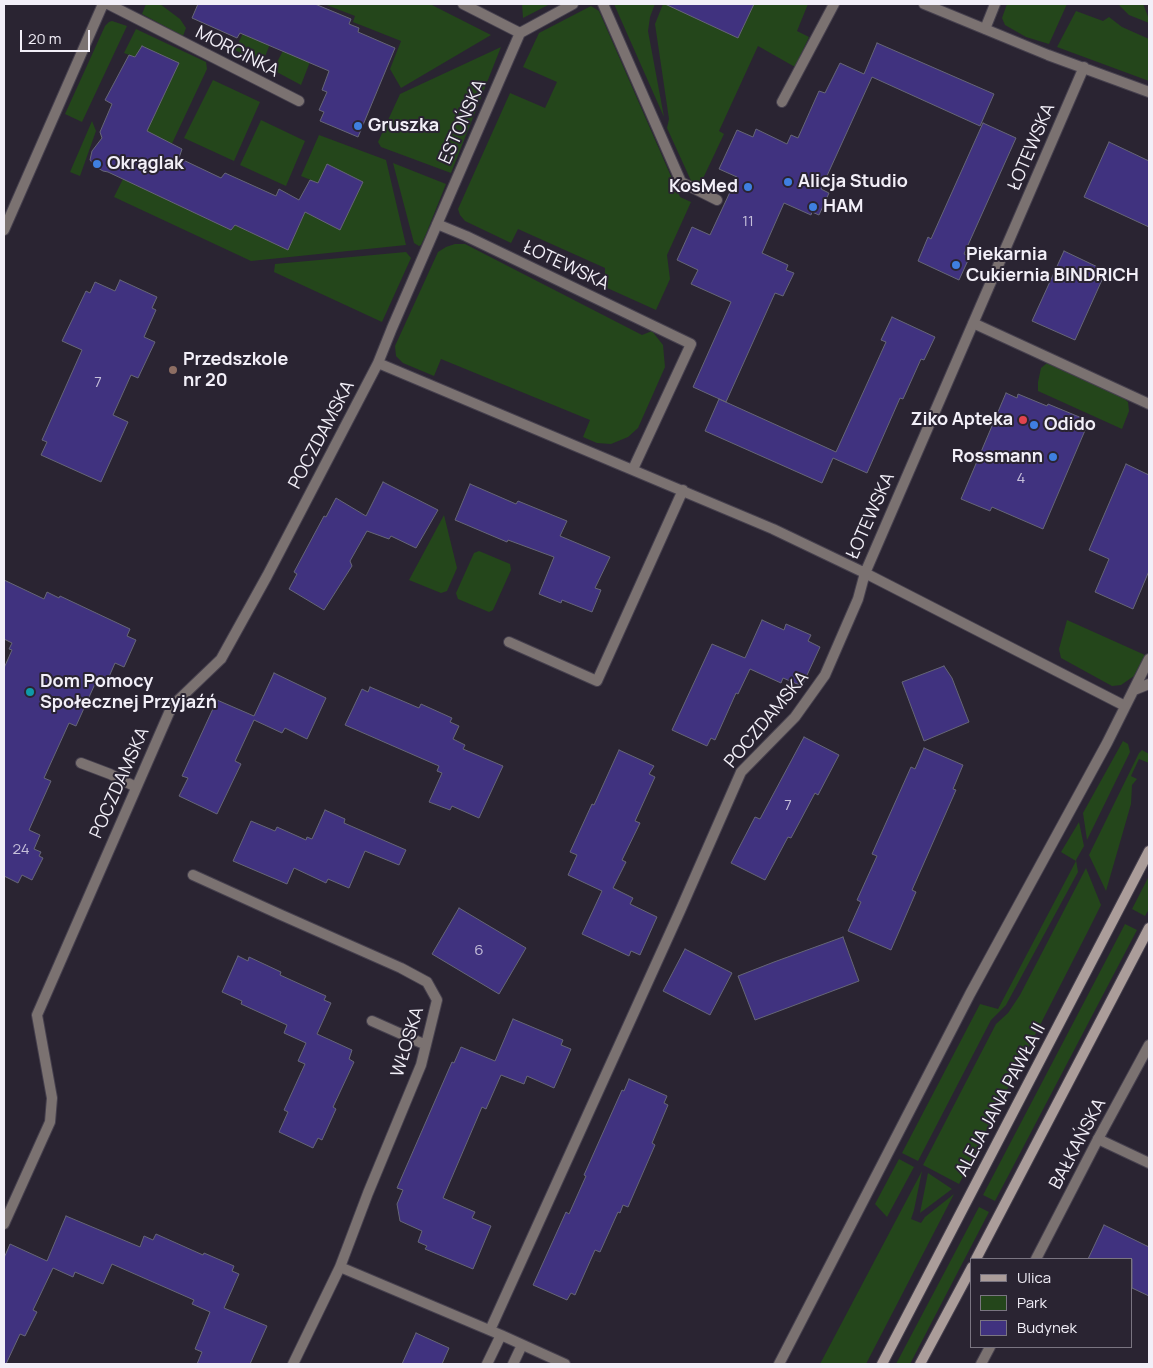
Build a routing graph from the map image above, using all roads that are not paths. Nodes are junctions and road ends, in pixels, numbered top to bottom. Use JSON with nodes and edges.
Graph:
{"nodes":[{"id":1,"x":103,"y":4,"type":"edge"},
{"id":2,"x":108,"y":4,"type":"edge"},
{"id":3,"x":463,"y":4,"type":"edge"},
{"id":4,"x":573,"y":4,"type":"edge"},
{"id":5,"x":603,"y":4,"type":"edge"},
{"id":6,"x":834,"y":4,"type":"edge"},
{"id":7,"x":924,"y":4,"type":"edge"},
{"id":8,"x":995,"y":4,"type":"edge"},
{"id":9,"x":985,"y":29,"type":"junction"},
{"id":10,"x":520,"y":33,"type":"junction"},
{"id":11,"x":1084,"y":67,"type":"junction"},
{"id":12,"x":1149,"y":92,"type":"edge"},
{"id":13,"x":299,"y":102,"type":"dead end"},
{"id":14,"x":782,"y":102,"type":"dead end"},
{"id":15,"x":717,"y":200,"type":"dead end"},
{"id":16,"x":437,"y":224,"type":"junction"},
{"id":17,"x":4,"y":230,"type":"edge"},
{"id":18,"x":973,"y":323,"type":"junction"},
{"id":19,"x":378,"y":363,"type":"junction"},
{"id":20,"x":1149,"y":404,"type":"edge"},
{"id":21,"x":633,"y":469,"type":"junction"},
{"id":22,"x":683,"y":490,"type":"junction"},
{"id":23,"x":865,"y":573,"type":"junction"},
{"id":24,"x":509,"y":642,"type":"dead end"},
{"id":25,"x":1149,"y":659,"type":"edge"},
{"id":26,"x":1149,"y":684,"type":"edge"},
{"id":27,"x":1134,"y":690,"type":"junction"},
{"id":28,"x":1125,"y":706,"type":"junction"},
{"id":29,"x":81,"y":763,"type":"dead end"},
{"id":30,"x":136,"y":787,"type":"junction"},
{"id":31,"x":1149,"y":851,"type":"edge"},
{"id":32,"x":193,"y":875,"type":"dead end"},
{"id":33,"x":1149,"y":928,"type":"edge"},
{"id":34,"x":372,"y":1021,"type":"dead end"},
{"id":35,"x":426,"y":1045,"type":"junction"},
{"id":36,"x":1149,"y":1045,"type":"edge"},
{"id":37,"x":1098,"y":1139,"type":"junction"},
{"id":38,"x":1149,"y":1163,"type":"edge"},
{"id":39,"x":4,"y":1224,"type":"edge"},
{"id":40,"x":977,"y":1258,"type":"edge"},
{"id":41,"x":1037,"y":1258,"type":"edge"},
{"id":42,"x":340,"y":1267,"type":"junction"},
{"id":43,"x":970,"y":1271,"type":"edge"},
{"id":44,"x":490,"y":1330,"type":"junction"},
{"id":45,"x":501,"y":1335,"type":"junction"},
{"id":46,"x":522,"y":1345,"type":"junction"},
{"id":47,"x":989,"y":1348,"type":"edge"},
{"id":48,"x":293,"y":1364,"type":"edge"},
{"id":49,"x":487,"y":1364,"type":"edge"},
{"id":50,"x":512,"y":1364,"type":"edge"},
{"id":51,"x":565,"y":1364,"type":"edge"},
{"id":52,"x":779,"y":1364,"type":"edge"},
{"id":53,"x":882,"y":1364,"type":"edge"},
{"id":54,"x":920,"y":1364,"type":"edge"},
{"id":55,"x":981,"y":1364,"type":"edge"}],
"edges":[{"from":1,"to":17,"type":"street"},
{"from":2,"to":13,"type":"street","name":"MORCINKA"},
{"from":3,"to":10,"type":"street"},
{"from":4,"to":10,"type":"street"},
{"from":5,"to":15,"type":"street"},
{"from":6,"to":14,"type":"street"},
{"from":7,"to":9,"type":"street"},
{"from":8,"to":9,"type":"street"},
{"from":9,"to":11,"type":"street"},
{"from":10,"to":16,"type":"street","name":"ESTOŃSKA"},
{"from":11,"to":12,"type":"street"},
{"from":11,"to":18,"type":"street","name":"ŁOTEWSKA"},
{"from":16,"to":19,"type":"street","name":"POCZDAMSKA"},
{"from":16,"to":21,"type":"street","name":"ŁOTEWSKA"},
{"from":18,"to":20,"type":"street"},
{"from":18,"to":23,"type":"street","name":"ŁOTEWSKA"},
{"from":19,"to":21,"type":"street","name":"ŁOTEWSKA"},
{"from":19,"to":30,"type":"street","name":"POCZDAMSKA"},
{"from":21,"to":22,"type":"street","name":"ŁOTEWSKA"},
{"from":22,"to":23,"type":"street","name":"ŁOTEWSKA"},
{"from":22,"to":24,"type":"street"},
{"from":23,"to":28,"type":"street"},
{"from":23,"to":44,"type":"street","name":"POCZDAMSKA"},
{"from":25,"to":27,"type":"street"},
{"from":26,"to":27,"type":"street"},
{"from":27,"to":28,"type":"street"},
{"from":28,"to":52,"type":"street"},
{"from":29,"to":30,"type":"street"},
{"from":30,"to":39,"type":"street","name":"POCZDAMSKA"},
{"from":31,"to":53,"type":"street","name":"ALEJA JANA PAWŁA II"},
{"from":32,"to":35,"type":"street","name":"WŁOSKA"},
{"from":33,"to":40,"type":"street"},
{"from":34,"to":35,"type":"street"},
{"from":35,"to":42,"type":"street","name":"WŁOSKA"},
{"from":36,"to":37,"type":"street","name":"BAŁKAŃSKA"},
{"from":37,"to":38,"type":"street"},
{"from":37,"to":41,"type":"street","name":"BAŁKAŃSKA"},
{"from":42,"to":44,"type":"street"},
{"from":42,"to":48,"type":"street","name":"WŁOSKA"},
{"from":43,"to":54,"type":"street"},
{"from":44,"to":45,"type":"street"},
{"from":45,"to":46,"type":"street"},
{"from":45,"to":49,"type":"street"},
{"from":46,"to":50,"type":"street"},
{"from":46,"to":51,"type":"street"},
{"from":47,"to":55,"type":"street"}]}
